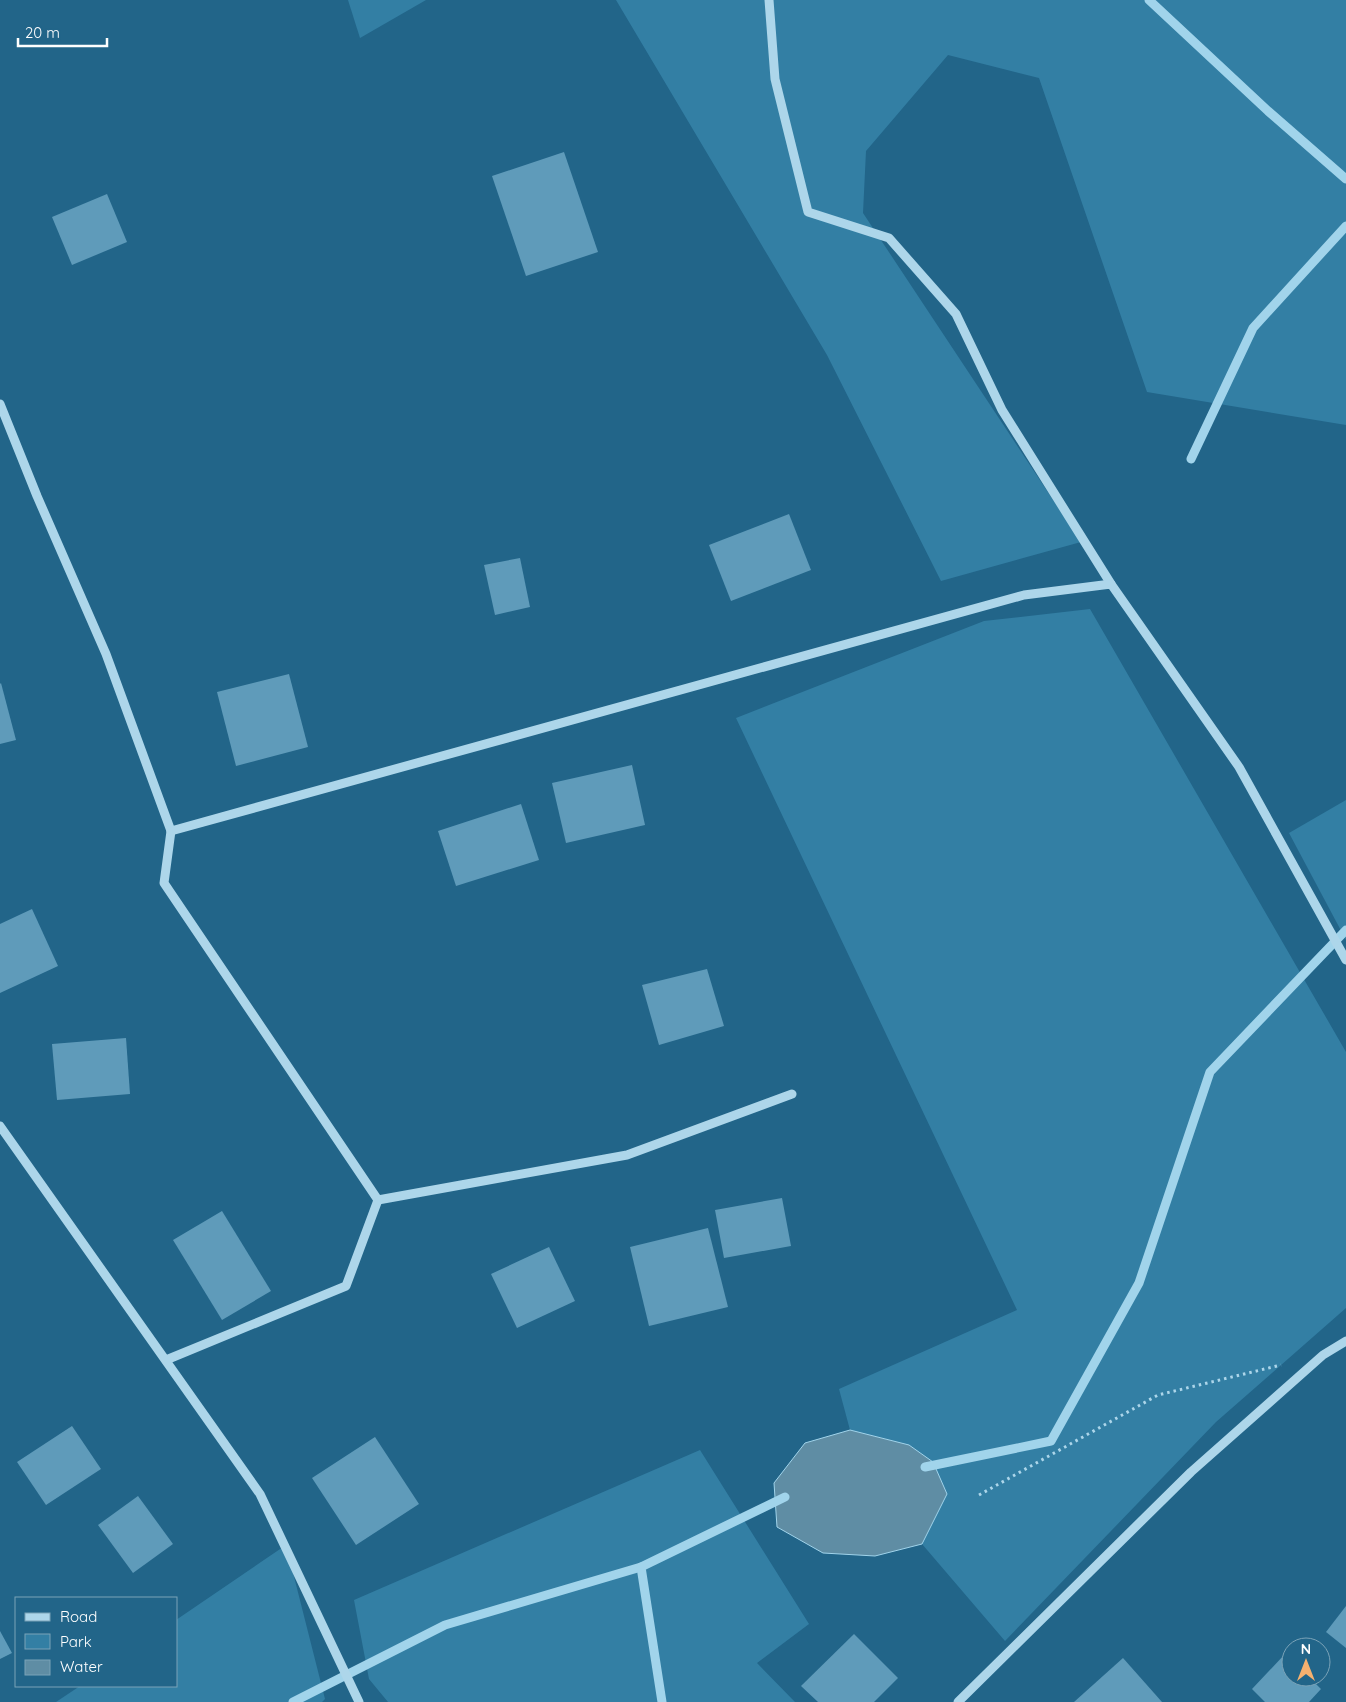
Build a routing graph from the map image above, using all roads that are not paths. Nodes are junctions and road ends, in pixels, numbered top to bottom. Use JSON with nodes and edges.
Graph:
{"nodes":[{"id":1,"x":769,"y":0,"type":"edge"},
{"id":2,"x":0,"y":404,"type":"edge"},
{"id":3,"x":1111,"y":584,"type":"junction"},
{"id":4,"x":171,"y":831,"type":"junction"},
{"id":5,"x":1346,"y":960,"type":"edge"},
{"id":6,"x":792,"y":1094,"type":"dead end"},
{"id":7,"x":0,"y":1126,"type":"edge"},
{"id":8,"x":378,"y":1200,"type":"junction"},
{"id":9,"x":1346,"y":1341,"type":"edge"},
{"id":10,"x":166,"y":1360,"type":"junction"},
{"id":11,"x":359,"y":1702,"type":"edge"},
{"id":12,"x":958,"y":1702,"type":"edge"}],
"edges":[{"from":1,"to":3,"type":"street"},
{"from":2,"to":4,"type":"street"},
{"from":3,"to":4,"type":"street"},
{"from":3,"to":5,"type":"street"},
{"from":4,"to":8,"type":"street"},
{"from":6,"to":8,"type":"street"},
{"from":7,"to":10,"type":"street"},
{"from":8,"to":10,"type":"street"},
{"from":9,"to":12,"type":"street"},
{"from":10,"to":11,"type":"street"}]}
